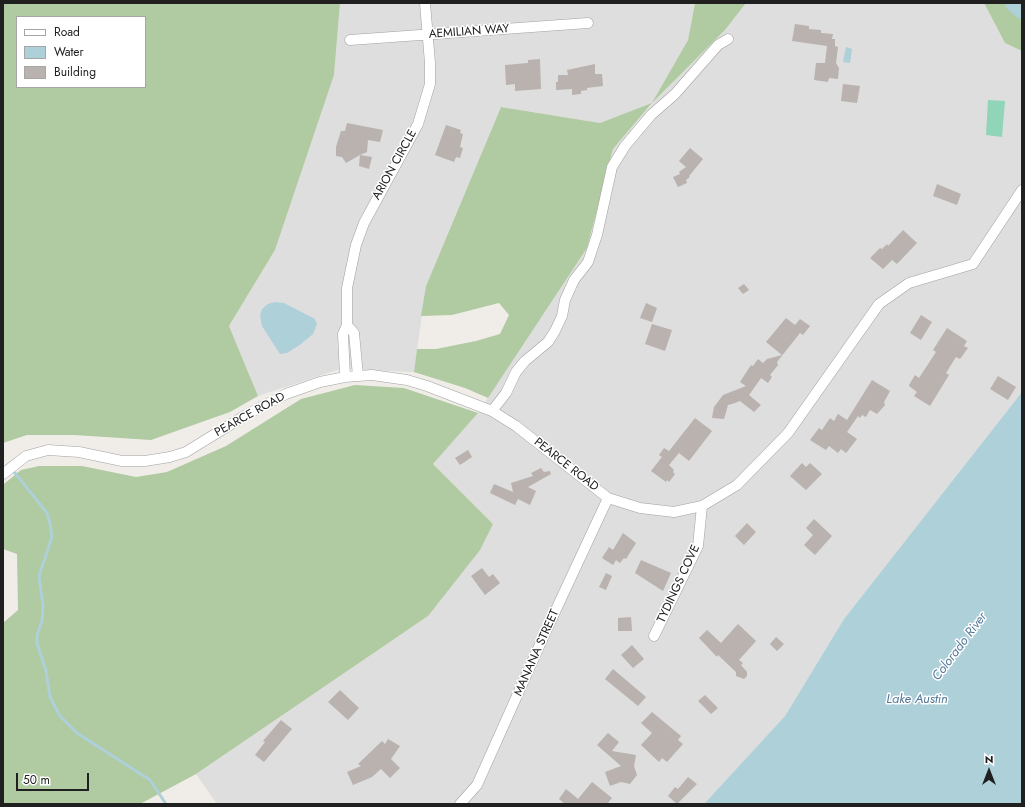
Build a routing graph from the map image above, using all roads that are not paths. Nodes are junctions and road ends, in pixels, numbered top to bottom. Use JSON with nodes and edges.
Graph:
{"nodes":[{"id":1,"x":425,"y":3,"type":"edge"},
{"id":2,"x":588,"y":23,"type":"dead end"},
{"id":3,"x":427,"y":36,"type":"junction"},
{"id":4,"x":728,"y":39,"type":"dead end"},
{"id":5,"x":350,"y":40,"type":"dead end"},
{"id":6,"x":1022,"y":190,"type":"edge"},
{"id":7,"x":347,"y":325,"type":"junction"},
{"id":8,"x":358,"y":376,"type":"junction"},
{"id":9,"x":345,"y":377,"type":"junction"},
{"id":10,"x":492,"y":411,"type":"junction"},
{"id":11,"x":3,"y":474,"type":"edge"},
{"id":12,"x":608,"y":498,"type":"junction"},
{"id":13,"x":702,"y":506,"type":"junction"},
{"id":14,"x":654,"y":636,"type":"dead end"},
{"id":15,"x":460,"y":804,"type":"edge"}],
"edges":[{"from":1,"to":3,"type":"street","name":"ARION CIRCLE"},
{"from":2,"to":3,"type":"street","name":"AEMILIAN WAY"},
{"from":3,"to":5,"type":"street","name":"AEMILIAN WAY"},
{"from":3,"to":7,"type":"street","name":"ARION CIRCLE"},
{"from":4,"to":10,"type":"street"},
{"from":6,"to":13,"type":"street","name":"PEARCE ROAD"},
{"from":7,"to":8,"type":"street","name":"ARION CIRCLE"},
{"from":7,"to":9,"type":"street","name":"ARION CIRCLE"},
{"from":8,"to":9,"type":"street","name":"PEARCE ROAD"},
{"from":8,"to":10,"type":"street","name":"PEARCE ROAD"},
{"from":9,"to":11,"type":"street","name":"PEARCE ROAD"},
{"from":10,"to":12,"type":"street","name":"PEARCE ROAD"},
{"from":12,"to":13,"type":"street","name":"PEARCE ROAD"},
{"from":12,"to":15,"type":"street","name":"MANANA STREET"},
{"from":13,"to":14,"type":"street","name":"TYDINGS COVE"}]}
